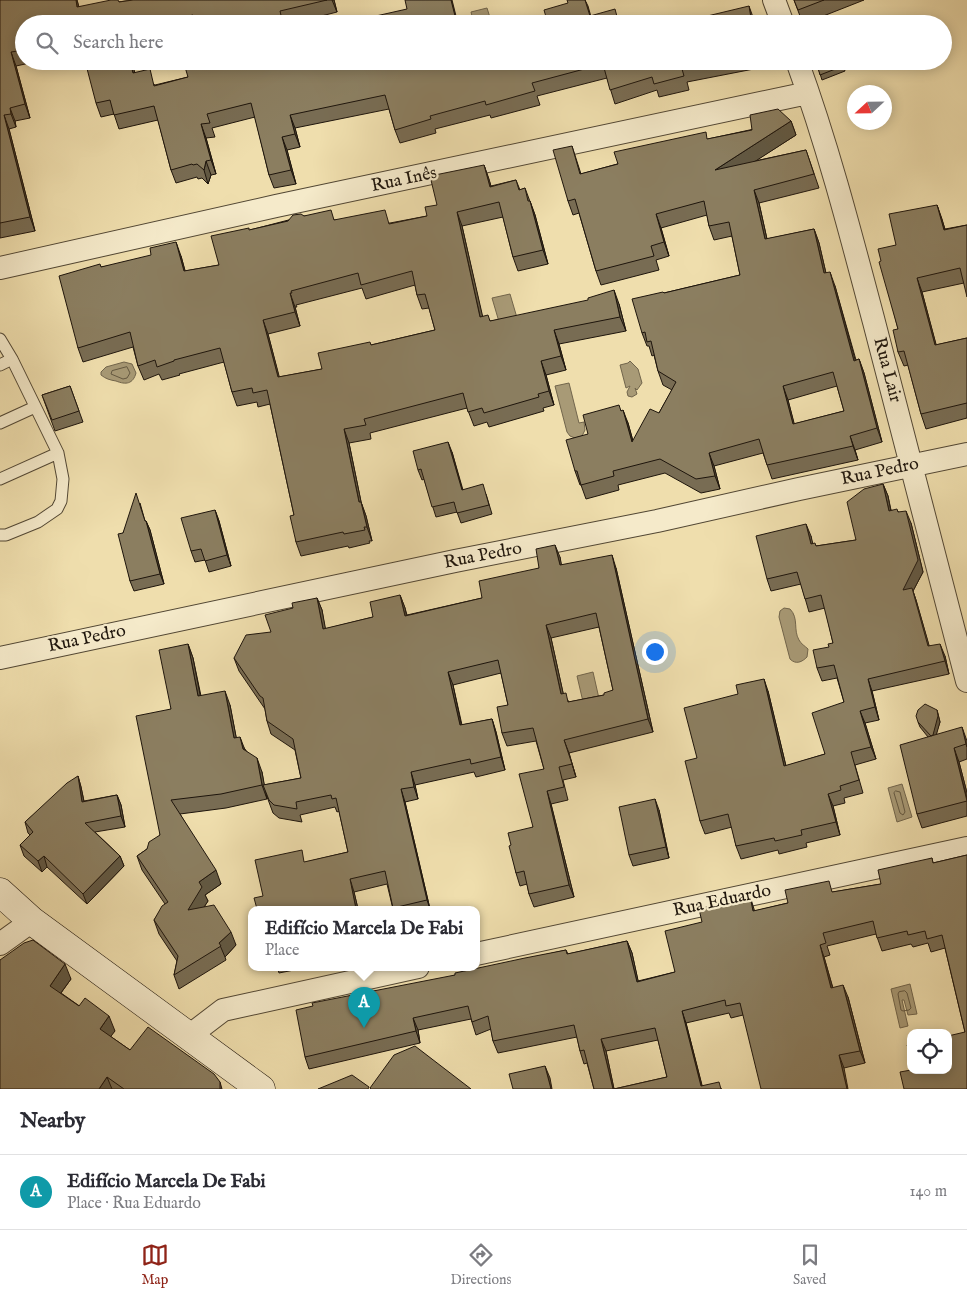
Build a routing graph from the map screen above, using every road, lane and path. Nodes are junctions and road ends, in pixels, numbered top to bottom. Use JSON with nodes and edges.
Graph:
{"nodes":[{"id":1,"x":774,"y":0,"type":"edge"},
{"id":2,"x":780,"y":15,"type":"edge"},
{"id":3,"x":800,"y":70,"type":"edge"},
{"id":4,"x":808,"y":94,"type":"junction"},
{"id":5,"x":0,"y":268,"type":"edge"},
{"id":6,"x":0,"y":339,"type":"edge"},
{"id":7,"x":12,"y":359,"type":"junction"},
{"id":8,"x":0,"y":365,"type":"edge"},
{"id":9,"x":36,"y":407,"type":"junction"},
{"id":10,"x":0,"y":423,"type":"edge"},
{"id":11,"x":58,"y":453,"type":"junction"},
{"id":12,"x":967,"y":454,"type":"edge"},
{"id":13,"x":913,"y":465,"type":"junction"},
{"id":14,"x":0,"y":479,"type":"edge"},
{"id":15,"x":0,"y":535,"type":"edge"},
{"id":16,"x":0,"y":658,"type":"edge"},
{"id":17,"x":967,"y":681,"type":"edge"},
{"id":18,"x":967,"y":848,"type":"edge"},
{"id":19,"x":0,"y":892,"type":"edge"},
{"id":20,"x":32,"y":921,"type":"junction"},
{"id":21,"x":0,"y":944,"type":"edge"},
{"id":22,"x":480,"y":953,"type":"edge"},
{"id":23,"x":400,"y":971,"type":"edge"},
{"id":24,"x":189,"y":1036,"type":"junction"},
{"id":25,"x":260,"y":1089,"type":"edge"}],
"edges":[{"from":1,"to":2,"type":"street"},
{"from":3,"to":4,"type":"street","name":"Rua Lair"},
{"from":4,"to":5,"type":"street","name":"Rua Inês"},
{"from":4,"to":13,"type":"street","name":"Rua Lair"},
{"from":6,"to":7,"type":"lane"},
{"from":7,"to":8,"type":"lane"},
{"from":7,"to":9,"type":"lane"},
{"from":9,"to":10,"type":"lane"},
{"from":9,"to":11,"type":"lane"},
{"from":11,"to":14,"type":"lane"},
{"from":11,"to":15,"type":"lane"},
{"from":12,"to":13,"type":"street","name":"Rua Pedro"},
{"from":13,"to":16,"type":"street","name":"Rua Pedro"},
{"from":13,"to":17,"type":"street","name":"Rua Lair"},
{"from":18,"to":22,"type":"street","name":"Rua Eduardo"},
{"from":19,"to":20,"type":"main road"},
{"from":20,"to":21,"type":"street"},
{"from":20,"to":24,"type":"main road"},
{"from":23,"to":24,"type":"street"},
{"from":24,"to":25,"type":"main road"}]}
